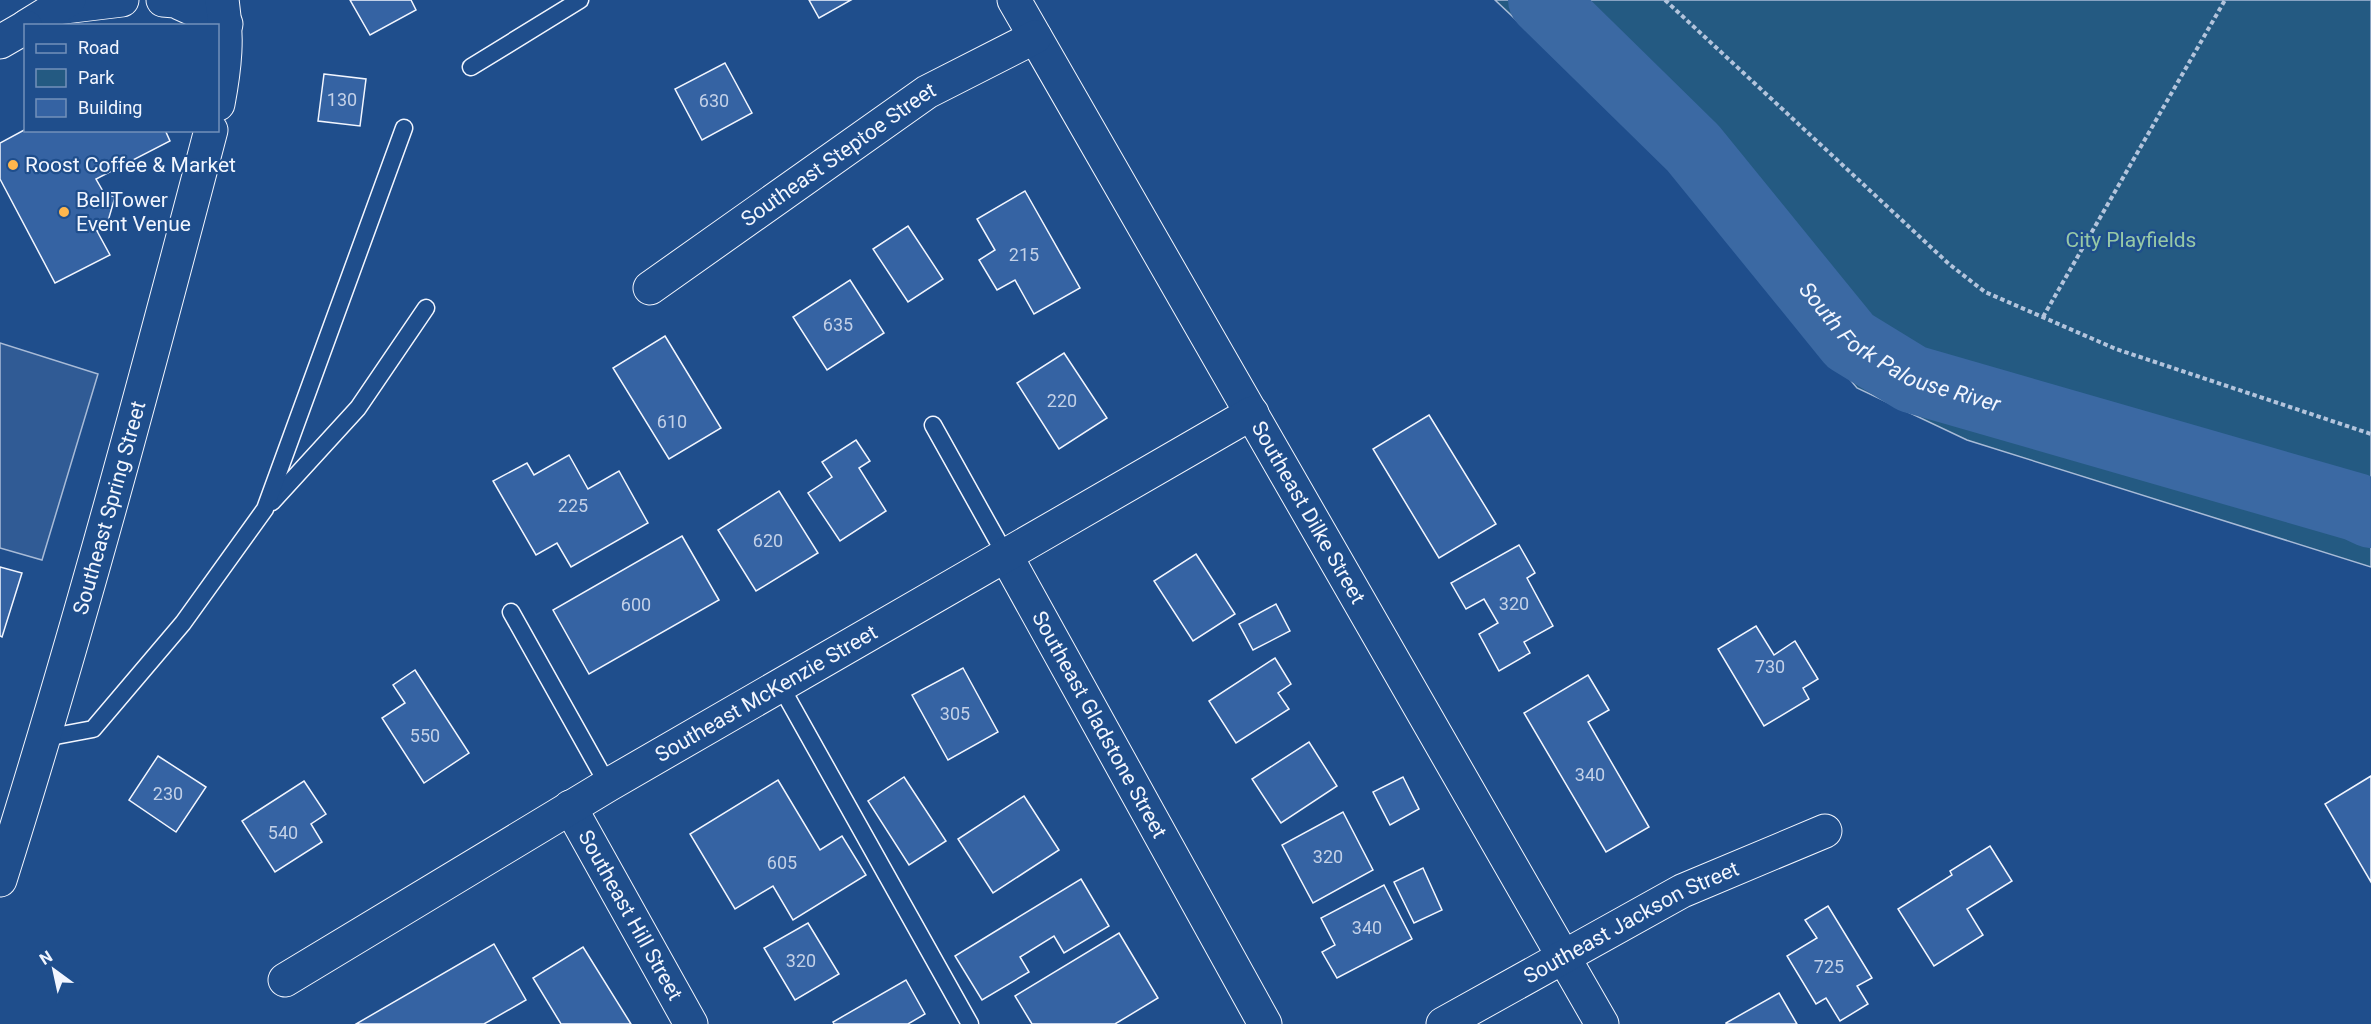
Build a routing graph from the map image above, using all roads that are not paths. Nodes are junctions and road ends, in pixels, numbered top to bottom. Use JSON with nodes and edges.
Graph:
{"nodes":[{"id":1,"x":122,"y":0,"type":"edge"},
{"id":2,"x":163,"y":0,"type":"edge"},
{"id":3,"x":580,"y":0,"type":"edge"},
{"id":4,"x":1014,"y":0,"type":"edge"},
{"id":5,"x":62,"y":4,"type":"edge"},
{"id":6,"x":224,"y":12,"type":"edge"},
{"id":7,"x":29,"y":24,"type":"edge"},
{"id":8,"x":24,"y":27,"type":"edge"},
{"id":9,"x":1035,"y":37,"type":"junction"},
{"id":10,"x":0,"y":42,"type":"edge"},
{"id":11,"x":471,"y":67,"type":"dead end"},
{"id":12,"x":219,"y":99,"type":"edge"},
{"id":13,"x":404,"y":128,"type":"dead end"},
{"id":14,"x":210,"y":132,"type":"edge"},
{"id":15,"x":650,"y":288,"type":"dead end"},
{"id":16,"x":426,"y":308,"type":"dead end"},
{"id":17,"x":1252,"y":413,"type":"junction"},
{"id":18,"x":933,"y":426,"type":"dead end"},
{"id":19,"x":265,"y":509,"type":"junction"},
{"id":20,"x":1005,"y":554,"type":"junction"},
{"id":21,"x":511,"y":612,"type":"dead end"},
{"id":22,"x":780,"y":685,"type":"junction"},
{"id":23,"x":45,"y":738,"type":"junction"},
{"id":24,"x":608,"y":784,"type":"junction"},
{"id":25,"x":570,"y":807,"type":"junction"},
{"id":26,"x":1826,"y":831,"type":"dead end"},
{"id":27,"x":0,"y":880,"type":"edge"},
{"id":28,"x":1564,"y":956,"type":"junction"},
{"id":29,"x":285,"y":980,"type":"dead end"},
{"id":30,"x":691,"y":1024,"type":"edge"},
{"id":31,"x":970,"y":1024,"type":"edge"},
{"id":32,"x":1265,"y":1024,"type":"edge"},
{"id":33,"x":1443,"y":1024,"type":"edge"},
{"id":34,"x":1602,"y":1024,"type":"edge"}],
"edges":[{"from":1,"to":5,"type":"street"},
{"from":2,"to":6,"type":"street"},
{"from":3,"to":11,"type":"lane"},
{"from":4,"to":9,"type":"street","name":"Southeast Dilke Street"},
{"from":5,"to":7,"type":"street"},
{"from":6,"to":12,"type":"street"},
{"from":8,"to":10,"type":"street"},
{"from":9,"to":15,"type":"street","name":"Southeast Steptoe Street"},
{"from":9,"to":17,"type":"street","name":"Southeast Dilke Street"},
{"from":13,"to":19,"type":"lane"},
{"from":14,"to":23,"type":"street","name":"Southeast Spring Street"},
{"from":16,"to":19,"type":"lane"},
{"from":17,"to":20,"type":"street","name":"Southeast McKenzie Street"},
{"from":17,"to":28,"type":"street","name":"Southeast Dilke Street"},
{"from":18,"to":20,"type":"lane","name":"Southeast Gladstone Street"},
{"from":19,"to":23,"type":"lane"},
{"from":20,"to":22,"type":"street","name":"Southeast McKenzie Street"},
{"from":20,"to":32,"type":"street","name":"Southeast Gladstone Street"},
{"from":21,"to":24,"type":"lane"},
{"from":22,"to":24,"type":"street","name":"Southeast McKenzie Street"},
{"from":22,"to":31,"type":"lane"},
{"from":23,"to":27,"type":"street","name":"Southeast Spring Street"},
{"from":24,"to":25,"type":"street","name":"Southeast McKenzie Street"},
{"from":25,"to":29,"type":"street","name":"Southeast McKenzie Street"},
{"from":25,"to":30,"type":"street","name":"Southeast Hill Street"},
{"from":26,"to":28,"type":"street","name":"Southeast Jackson Street"},
{"from":28,"to":33,"type":"street","name":"Southeast Jackson Street"},
{"from":28,"to":34,"type":"street","name":"Southeast Dilke Street"}]}
